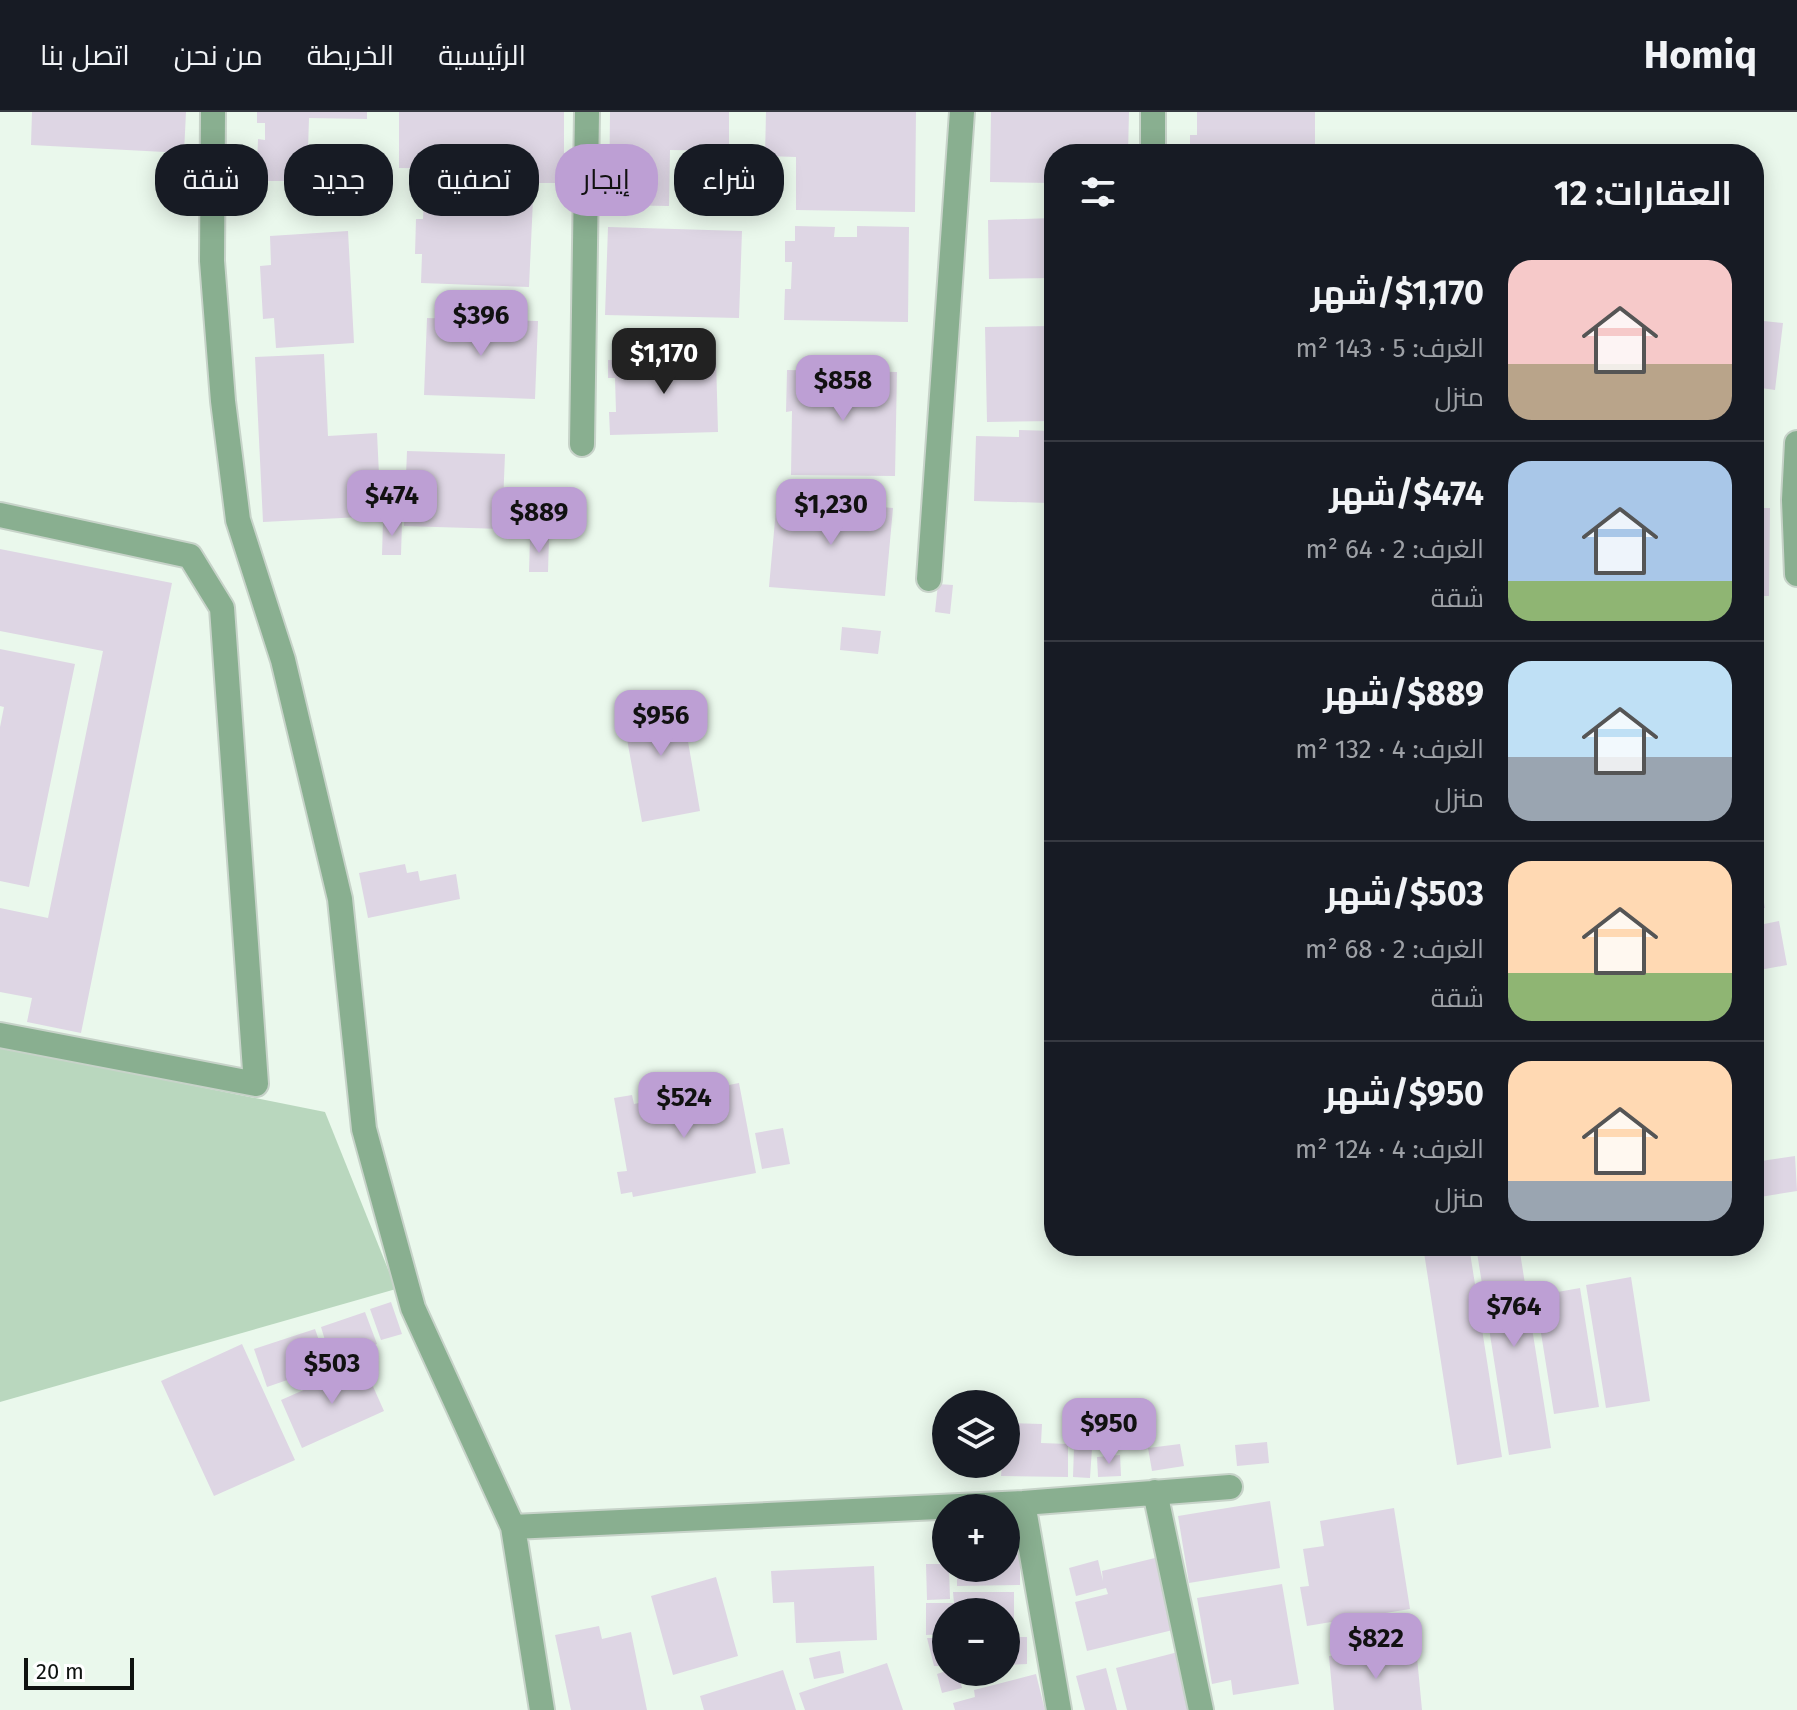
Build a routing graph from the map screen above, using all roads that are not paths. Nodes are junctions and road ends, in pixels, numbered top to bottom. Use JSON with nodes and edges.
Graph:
{"nodes":[{"id":1,"x":213,"y":112,"type":"edge"},
{"id":2,"x":587,"y":112,"type":"edge"},
{"id":3,"x":962,"y":112,"type":"edge"},
{"id":4,"x":1153,"y":112,"type":"edge"},
{"id":5,"x":1153,"y":144,"type":"edge"},
{"id":6,"x":1797,"y":443,"type":"edge"},
{"id":7,"x":582,"y":444,"type":"dead end"},
{"id":8,"x":0,"y":515,"type":"edge"},
{"id":9,"x":1797,"y":574,"type":"edge"},
{"id":10,"x":929,"y":579,"type":"dead end"},
{"id":11,"x":0,"y":1035,"type":"edge"},
{"id":12,"x":1230,"y":1487,"type":"dead end"},
{"id":13,"x":1155,"y":1492,"type":"junction"},
{"id":14,"x":1023,"y":1503,"type":"junction"},
{"id":15,"x":513,"y":1527,"type":"junction"},
{"id":16,"x":542,"y":1710,"type":"edge"},
{"id":17,"x":1059,"y":1710,"type":"edge"},
{"id":18,"x":1201,"y":1710,"type":"edge"}],
"edges":[{"from":1,"to":15,"type":"street"},
{"from":2,"to":7,"type":"street"},
{"from":3,"to":10,"type":"street"},
{"from":4,"to":5,"type":"street"},
{"from":6,"to":9,"type":"street"},
{"from":8,"to":11,"type":"street"},
{"from":12,"to":13,"type":"street"},
{"from":13,"to":14,"type":"street"},
{"from":13,"to":18,"type":"street"},
{"from":14,"to":15,"type":"street"},
{"from":14,"to":17,"type":"street"},
{"from":15,"to":16,"type":"street"}]}
